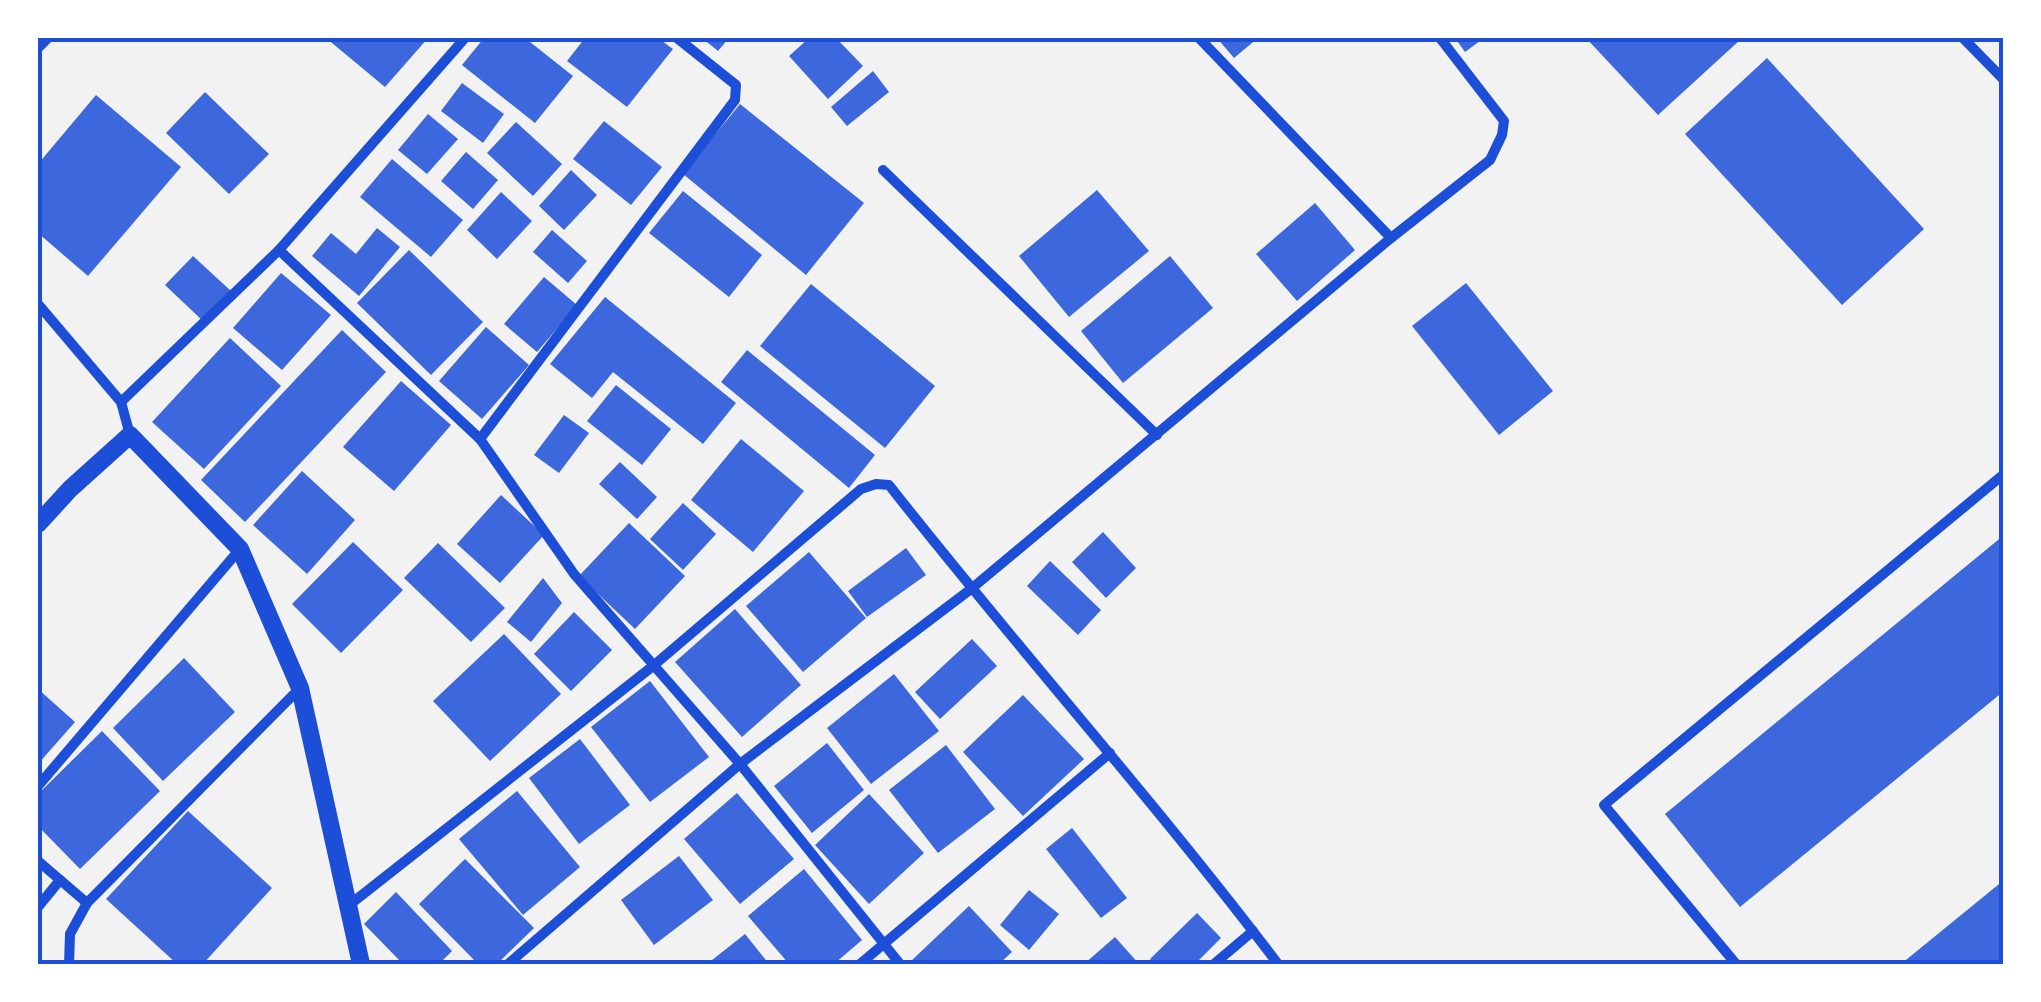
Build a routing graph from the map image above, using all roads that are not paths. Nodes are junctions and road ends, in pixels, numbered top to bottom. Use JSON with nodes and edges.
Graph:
{"nodes":[{"id":1,"x":48,"y":38,"type":"edge"},
{"id":2,"x":465,"y":38,"type":"edge"},
{"id":3,"x":677,"y":38,"type":"edge"},
{"id":4,"x":1199,"y":38,"type":"edge"},
{"id":5,"x":1440,"y":38,"type":"edge"},
{"id":6,"x":1963,"y":38,"type":"edge"},
{"id":7,"x":38,"y":48,"type":"edge"},
{"id":8,"x":2004,"y":80,"type":"edge"},
{"id":9,"x":883,"y":170,"type":"dead end"},
{"id":10,"x":1391,"y":238,"type":"junction"},
{"id":11,"x":279,"y":250,"type":"junction"},
{"id":12,"x":38,"y":304,"type":"edge"},
{"id":13,"x":121,"y":402,"type":"junction"},
{"id":14,"x":130,"y":435,"type":"junction"},
{"id":15,"x":1157,"y":435,"type":"junction"},
{"id":16,"x":480,"y":438,"type":"junction"},
{"id":17,"x":2004,"y":474,"type":"edge"},
{"id":18,"x":38,"y":524,"type":"edge"},
{"id":19,"x":240,"y":548,"type":"junction"},
{"id":20,"x":971,"y":590,"type":"junction"},
{"id":21,"x":653,"y":666,"type":"junction"},
{"id":22,"x":300,"y":688,"type":"junction"},
{"id":23,"x":1110,"y":753,"type":"junction"},
{"id":24,"x":740,"y":764,"type":"junction"},
{"id":25,"x":38,"y":786,"type":"edge"},
{"id":26,"x":38,"y":861,"type":"edge"},
{"id":27,"x":60,"y":880,"type":"junction"},
{"id":28,"x":87,"y":903,"type":"junction"},
{"id":29,"x":38,"y":907,"type":"edge"},
{"id":30,"x":348,"y":907,"type":"junction"},
{"id":31,"x":1253,"y":931,"type":"junction"},
{"id":32,"x":883,"y":943,"type":"junction"},
{"id":33,"x":69,"y":964,"type":"edge"},
{"id":34,"x":361,"y":964,"type":"edge"},
{"id":35,"x":508,"y":964,"type":"edge"},
{"id":36,"x":860,"y":964,"type":"edge"},
{"id":37,"x":900,"y":964,"type":"edge"},
{"id":38,"x":1214,"y":964,"type":"edge"},
{"id":39,"x":1278,"y":964,"type":"edge"},
{"id":40,"x":1736,"y":964,"type":"edge"}],
"edges":[{"from":1,"to":7,"type":"street"},
{"from":2,"to":11,"type":"street"},
{"from":3,"to":16,"type":"street"},
{"from":4,"to":10,"type":"street"},
{"from":5,"to":10,"type":"street"},
{"from":6,"to":8,"type":"street"},
{"from":9,"to":15,"type":"street"},
{"from":10,"to":15,"type":"street"},
{"from":11,"to":13,"type":"street"},
{"from":11,"to":16,"type":"street"},
{"from":12,"to":13,"type":"street"},
{"from":13,"to":14,"type":"street"},
{"from":14,"to":18,"type":"street"},
{"from":14,"to":19,"type":"street"},
{"from":15,"to":20,"type":"street"},
{"from":16,"to":21,"type":"street"},
{"from":17,"to":40,"type":"street"},
{"from":19,"to":22,"type":"street"},
{"from":19,"to":25,"type":"street"},
{"from":20,"to":21,"type":"street"},
{"from":20,"to":23,"type":"street"},
{"from":20,"to":24,"type":"street"},
{"from":21,"to":24,"type":"street"},
{"from":21,"to":30,"type":"street"},
{"from":22,"to":28,"type":"street"},
{"from":22,"to":30,"type":"street"},
{"from":23,"to":31,"type":"street"},
{"from":23,"to":32,"type":"street"},
{"from":24,"to":32,"type":"street"},
{"from":24,"to":35,"type":"street"},
{"from":26,"to":27,"type":"street"},
{"from":27,"to":28,"type":"street"},
{"from":27,"to":29,"type":"street"},
{"from":28,"to":33,"type":"street"},
{"from":30,"to":34,"type":"street"},
{"from":31,"to":38,"type":"street"},
{"from":31,"to":39,"type":"street"},
{"from":32,"to":36,"type":"street"},
{"from":32,"to":37,"type":"street"}]}
